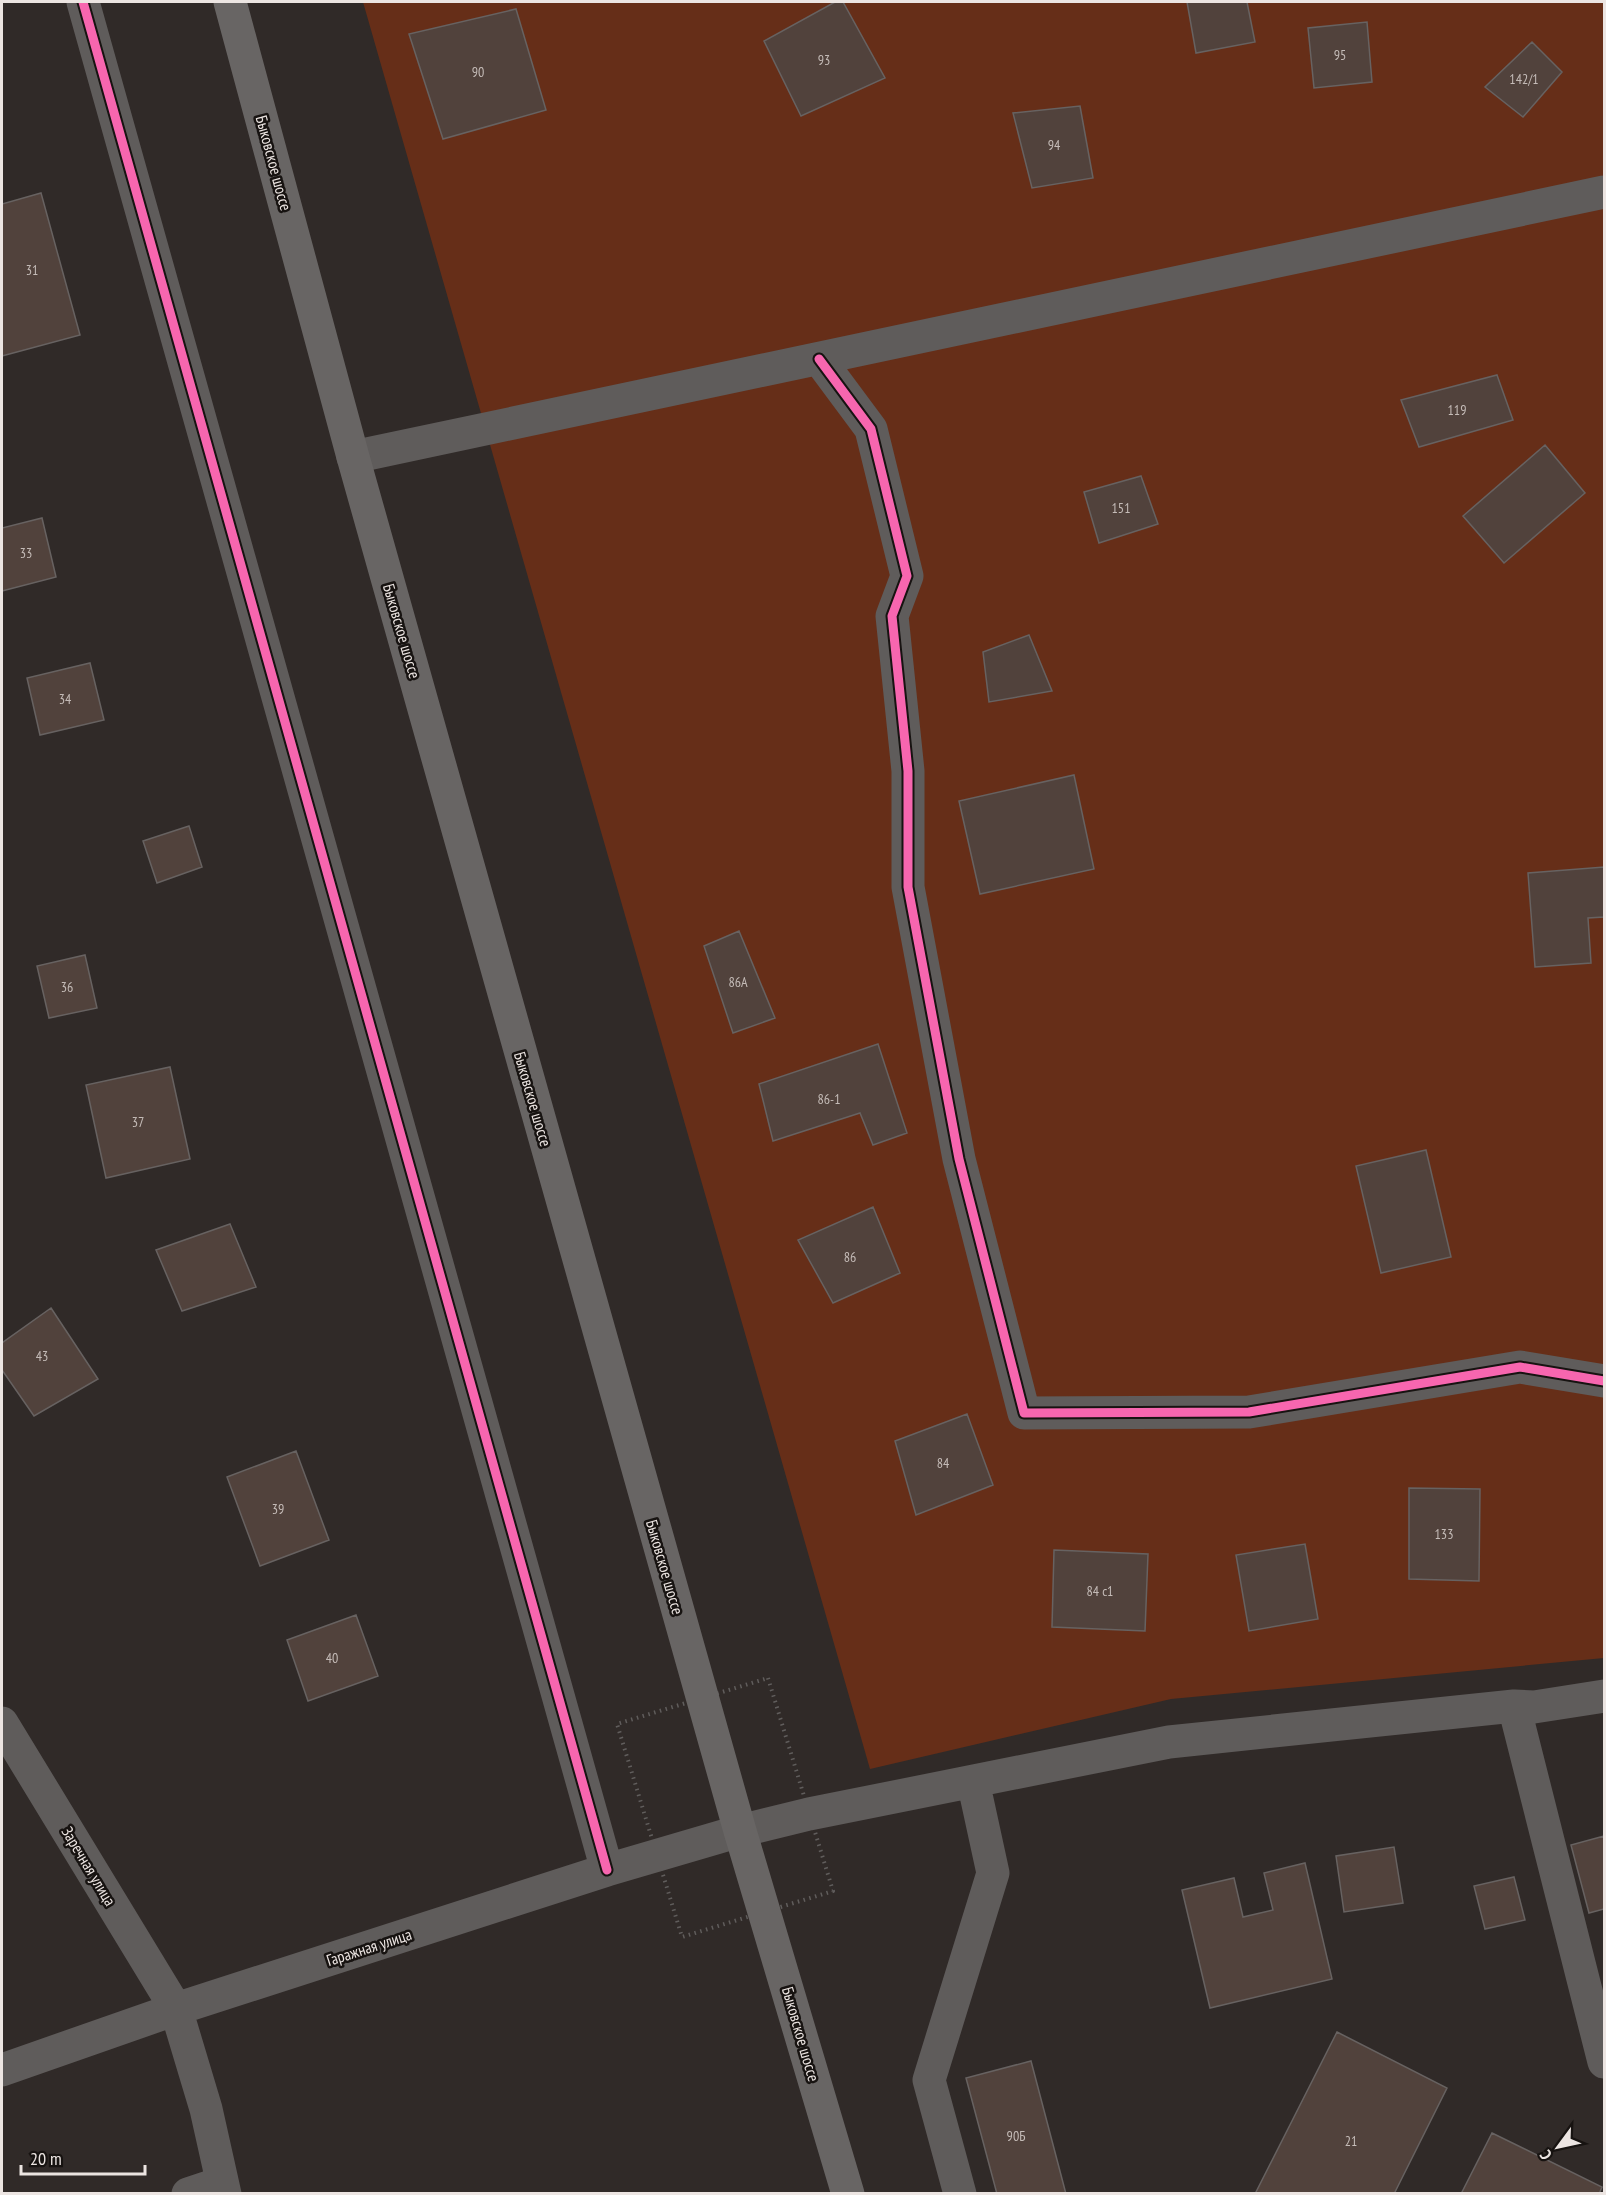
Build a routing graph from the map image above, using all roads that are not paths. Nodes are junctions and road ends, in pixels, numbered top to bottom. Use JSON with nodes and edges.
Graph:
{"nodes":[{"id":1,"x":83,"y":2,"type":"edge"},
{"id":2,"x":230,"y":2,"type":"edge"},
{"id":3,"x":1605,"y":192,"type":"edge"},
{"id":4,"x":819,"y":358,"type":"junction"},
{"id":5,"x":352,"y":457,"type":"junction"},
{"id":6,"x":1605,"y":1381,"type":"edge"},
{"id":7,"x":1605,"y":1696,"type":"edge"},
{"id":8,"x":1514,"y":1706,"type":"junction"},
{"id":9,"x":2,"y":1723,"type":"edge"},
{"id":10,"x":973,"y":1781,"type":"junction"},
{"id":11,"x":740,"y":1831,"type":"junction"},
{"id":12,"x":607,"y":1870,"type":"junction"},
{"id":13,"x":176,"y":2009,"type":"junction"},
{"id":14,"x":1605,"y":2062,"type":"edge"},
{"id":15,"x":2,"y":2070,"type":"edge"},
{"id":16,"x":223,"y":2188,"type":"edge"},
{"id":17,"x":188,"y":2193,"type":"edge"},
{"id":18,"x":848,"y":2193,"type":"edge"},
{"id":19,"x":960,"y":2193,"type":"edge"}],
"edges":[{"from":1,"to":12,"type":"street"},
{"from":2,"to":5,"type":"main road","name":"Быковское шоссе"},
{"from":3,"to":4,"type":"street"},
{"from":4,"to":5,"type":"street"},
{"from":4,"to":6,"type":"street"},
{"from":5,"to":11,"type":"main road","name":"Быковское шоссе"},
{"from":7,"to":8,"type":"street","name":"Гаражная улица"},
{"from":8,"to":10,"type":"street","name":"Гаражная улица"},
{"from":8,"to":14,"type":"street"},
{"from":9,"to":13,"type":"street","name":"Заречная улица"},
{"from":10,"to":11,"type":"street","name":"Гаражная улица"},
{"from":10,"to":19,"type":"street"},
{"from":11,"to":12,"type":"street","name":"Гаражная улица"},
{"from":11,"to":18,"type":"main road","name":"Быковское шоссе"},
{"from":12,"to":13,"type":"street","name":"Гаражная улица"},
{"from":13,"to":15,"type":"street","name":"Гаражная улица"},
{"from":13,"to":16,"type":"street","name":"Заречная улица"},
{"from":16,"to":17,"type":"street"}]}
